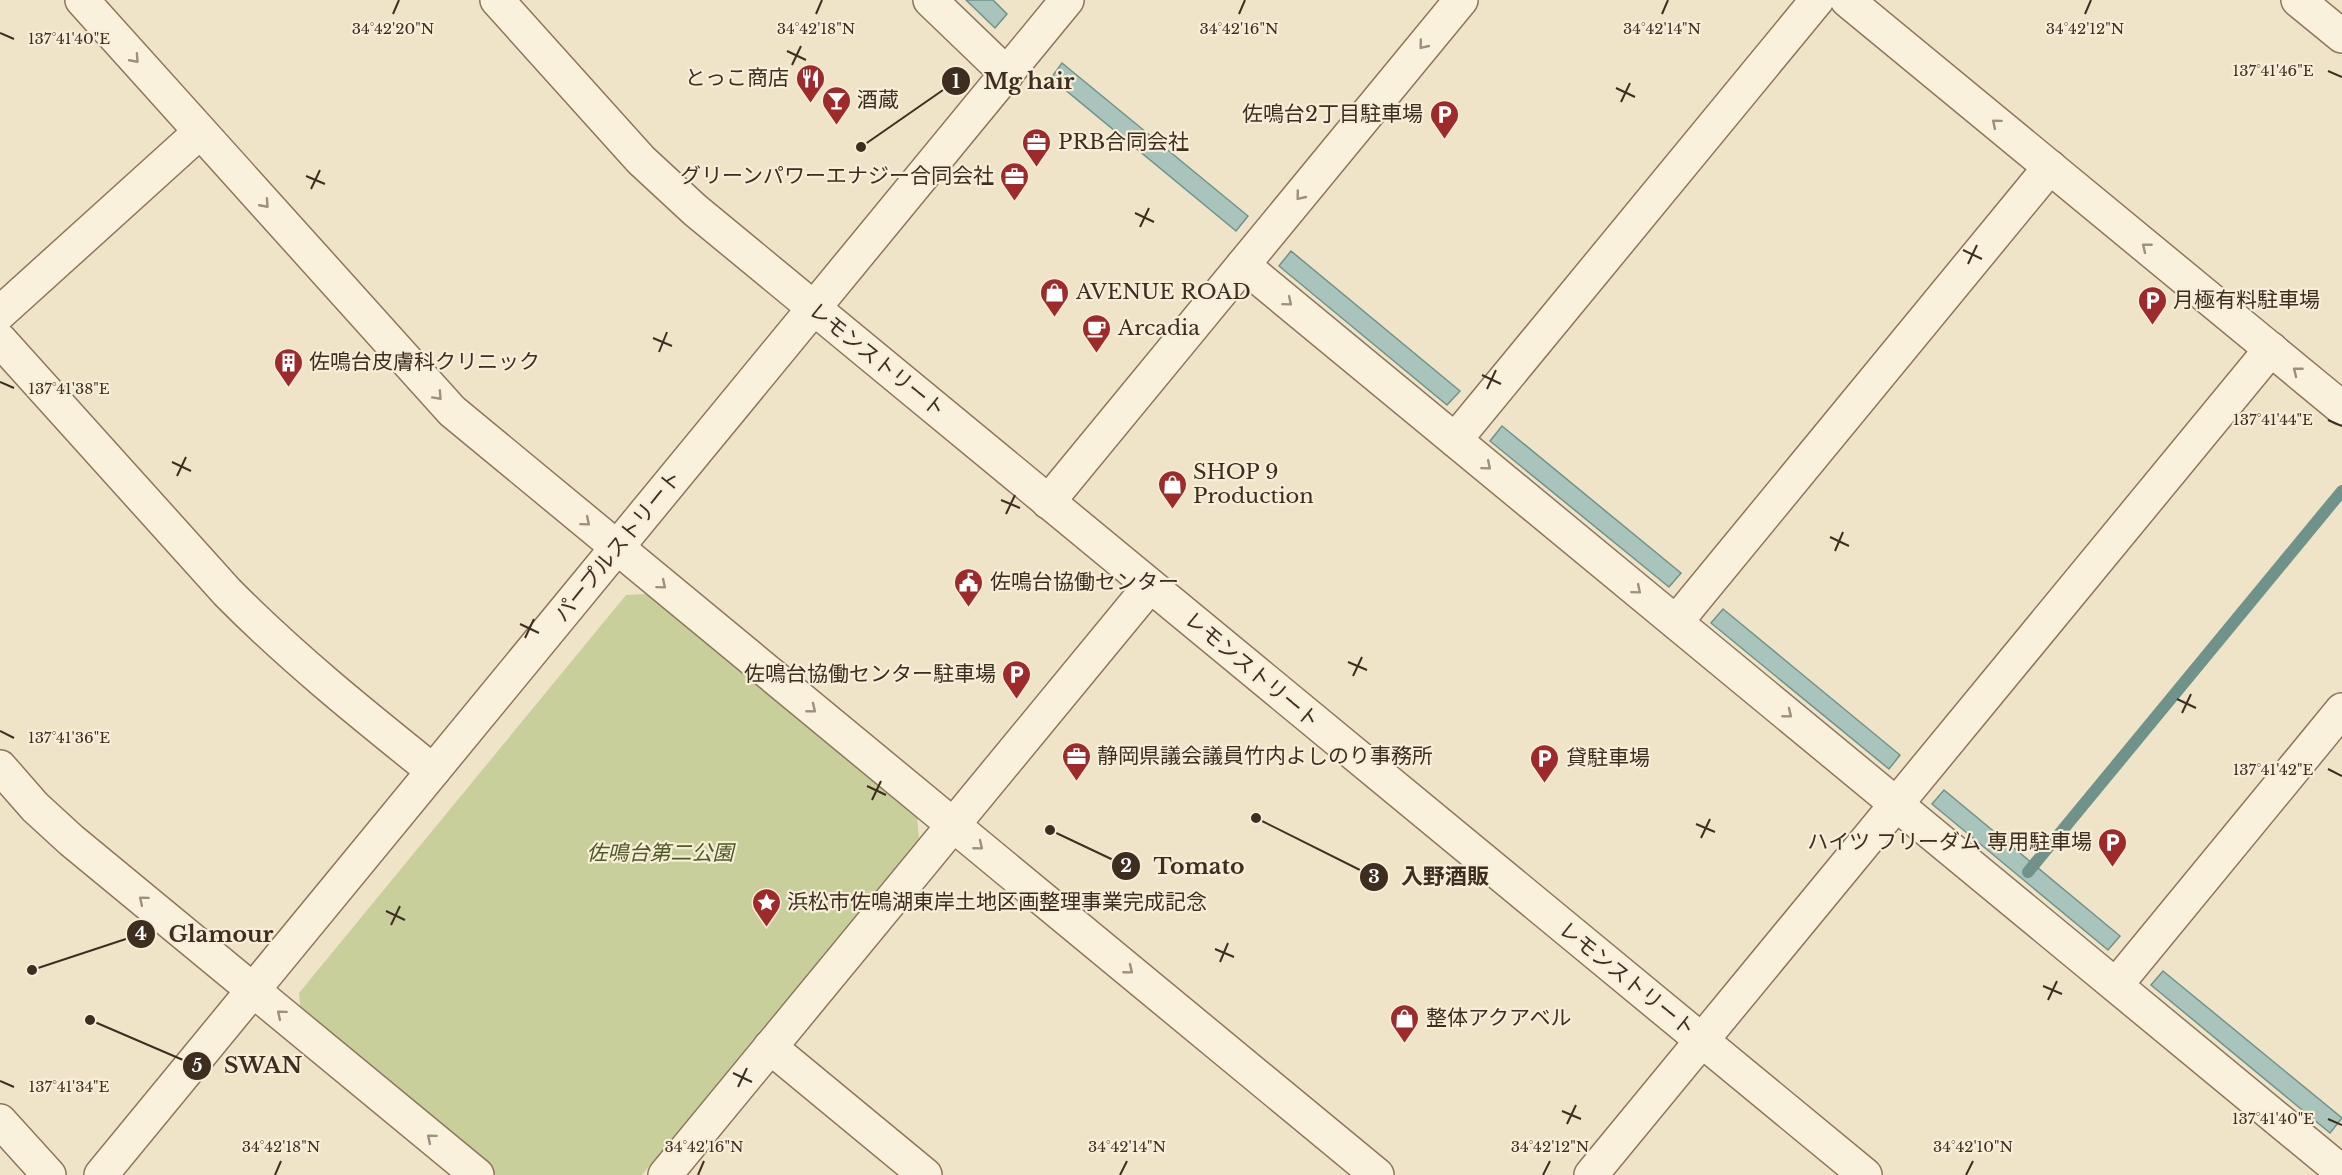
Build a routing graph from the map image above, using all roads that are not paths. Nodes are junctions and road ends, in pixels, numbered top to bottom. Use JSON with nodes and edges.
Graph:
{"nodes":[{"id":1,"x":82,"y":0,"type":"edge"},
{"id":2,"x":497,"y":0,"type":"edge"},
{"id":3,"x":930,"y":0,"type":"edge"},
{"id":4,"x":1067,"y":0,"type":"edge"},
{"id":5,"x":1461,"y":0,"type":"edge"},
{"id":6,"x":1817,"y":0,"type":"edge"},
{"id":7,"x":1847,"y":0,"type":"edge"},
{"id":8,"x":2298,"y":0,"type":"edge"},
{"id":9,"x":2342,"y":36,"type":"edge"},
{"id":10,"x":1007,"y":74,"type":"junction"},
{"id":11,"x":200,"y":132,"type":"junction"},
{"id":12,"x":2049,"y":167,"type":"junction"},
{"id":13,"x":1243,"y":265,"type":"junction"},
{"id":14,"x":814,"y":308,"type":"junction"},
{"id":15,"x":0,"y":313,"type":"edge"},
{"id":16,"x":0,"y":340,"type":"edge"},
{"id":17,"x":2271,"y":349,"type":"junction"},
{"id":18,"x":2342,"y":408,"type":"edge"},
{"id":19,"x":1455,"y":440,"type":"junction"},
{"id":20,"x":1048,"y":502,"type":"junction"},
{"id":21,"x":617,"y":548,"type":"junction"},
{"id":22,"x":1150,"y":586,"type":"junction"},
{"id":23,"x":1676,"y":622,"type":"junction"},
{"id":24,"x":2342,"y":710,"type":"edge"},
{"id":25,"x":0,"y":767,"type":"edge"},
{"id":26,"x":433,"y":771,"type":"junction"},
{"id":27,"x":1897,"y":804,"type":"junction"},
{"id":28,"x":953,"y":825,"type":"junction"},
{"id":29,"x":2116,"y":985,"type":"junction"},
{"id":30,"x":253,"y":990,"type":"junction"},
{"id":31,"x":1702,"y":1040,"type":"junction"},
{"id":32,"x":770,"y":1047,"type":"junction"},
{"id":33,"x":0,"y":1121,"type":"edge"},
{"id":34,"x":2337,"y":1168,"type":"edge"},
{"id":35,"x":49,"y":1175,"type":"edge"},
{"id":36,"x":101,"y":1175,"type":"edge"},
{"id":37,"x":477,"y":1175,"type":"edge"},
{"id":38,"x":665,"y":1175,"type":"edge"},
{"id":39,"x":925,"y":1175,"type":"edge"},
{"id":40,"x":1377,"y":1175,"type":"edge"},
{"id":41,"x":1591,"y":1175,"type":"edge"},
{"id":42,"x":1865,"y":1175,"type":"edge"}],
"edges":[{"from":1,"to":11,"type":"street","one_way":true},
{"from":2,"to":14,"type":"street","name":"レモンストリート"},
{"from":3,"to":10,"type":"street"},
{"from":4,"to":10,"type":"street","name":"パープルストリート"},
{"from":5,"to":13,"type":"street","one_way":true},
{"from":6,"to":19,"type":"street"},
{"from":12,"to":7,"type":"street","one_way":true},
{"from":8,"to":9,"type":"street"},
{"from":10,"to":14,"type":"street","name":"パープルストリート"},
{"from":11,"to":15,"type":"street"},
{"from":11,"to":21,"type":"street","one_way":true},
{"from":17,"to":12,"type":"street","one_way":true},
{"from":12,"to":23,"type":"street"},
{"from":13,"to":19,"type":"street","one_way":true},
{"from":13,"to":20,"type":"street"},
{"from":14,"to":20,"type":"street","name":"レモンストリート"},
{"from":14,"to":21,"type":"street","name":"パープルストリート"},
{"from":16,"to":26,"type":"street"},
{"from":18,"to":17,"type":"street","one_way":true},
{"from":17,"to":27,"type":"street"},
{"from":19,"to":23,"type":"street","one_way":true},
{"from":20,"to":22,"type":"street","name":"レモンストリート"},
{"from":21,"to":26,"type":"street","name":"パープルストリート"},
{"from":21,"to":28,"type":"street","one_way":true},
{"from":22,"to":28,"type":"street"},
{"from":22,"to":31,"type":"street","name":"レモンストリート"},
{"from":23,"to":27,"type":"street","one_way":true},
{"from":24,"to":29,"type":"street"},
{"from":30,"to":25,"type":"street","one_way":true},
{"from":26,"to":30,"type":"street","name":"パープルストリート"},
{"from":27,"to":29,"type":"street"},
{"from":27,"to":31,"type":"street"},
{"from":28,"to":32,"type":"street"},
{"from":28,"to":40,"type":"street","one_way":true},
{"from":29,"to":34,"type":"street"},
{"from":30,"to":36,"type":"street","name":"パープルストリート"},
{"from":37,"to":30,"type":"street","one_way":true},
{"from":31,"to":41,"type":"street"},
{"from":31,"to":42,"type":"street","name":"レモンストリート"},
{"from":32,"to":38,"type":"street"},
{"from":32,"to":39,"type":"street"},
{"from":33,"to":35,"type":"street"}]}
